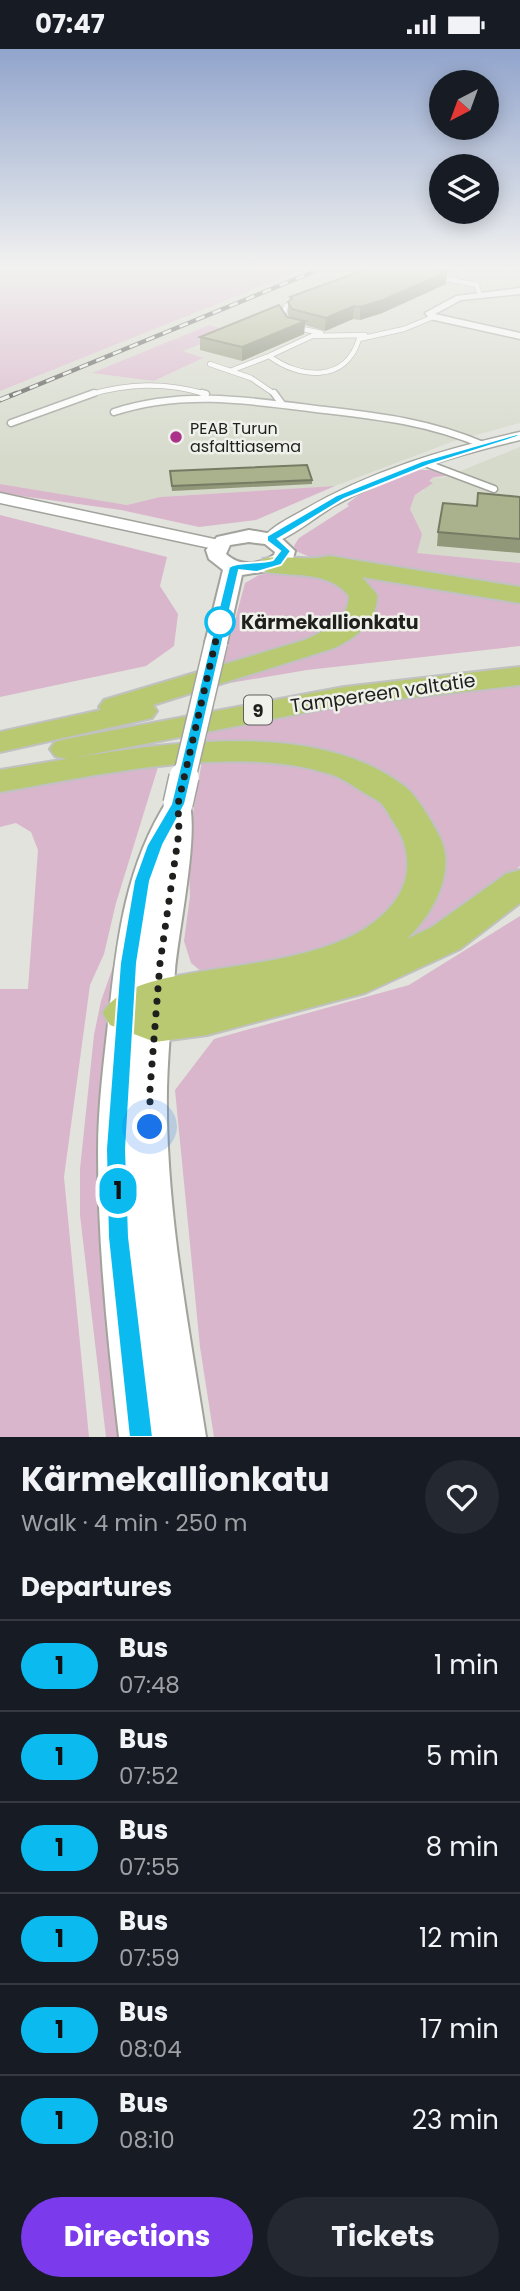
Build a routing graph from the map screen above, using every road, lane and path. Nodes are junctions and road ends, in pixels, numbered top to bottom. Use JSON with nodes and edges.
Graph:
{"nodes":[{"id":1,"x":314,"y":332,"type":"edge"},
{"id":2,"x":390,"y":332,"type":"edge"},
{"id":3,"x":501,"y":332,"type":"edge"},
{"id":4,"x":326,"y":335,"type":"junction"},
{"id":5,"x":365,"y":335,"type":"junction"},
{"id":6,"x":520,"y":336,"type":"edge"},
{"id":7,"x":269,"y":356,"type":"junction"},
{"id":8,"x":210,"y":365,"type":"dead end"},
{"id":9,"x":230,"y":371,"type":"junction"},
{"id":10,"x":211,"y":396,"type":"junction"},
{"id":11,"x":282,"y":404,"type":"junction"},
{"id":12,"x":114,"y":412,"type":"dead end"},
{"id":13,"x":11,"y":423,"type":"dead end"},
{"id":14,"x":520,"y":436,"type":"edge"},
{"id":15,"x":483,"y":445,"type":"junction"},
{"id":16,"x":425,"y":463,"type":"junction"},
{"id":17,"x":494,"y":489,"type":"dead end"},
{"id":18,"x":0,"y":498,"type":"edge"},
{"id":19,"x":219,"y":545,"type":"junction"},
{"id":20,"x":276,"y":553,"type":"junction"},
{"id":21,"x":234,"y":567,"type":"junction"},
{"id":22,"x":520,"y":595,"type":"edge"},
{"id":23,"x":520,"y":655,"type":"edge"},
{"id":24,"x":520,"y":676,"type":"edge"},
{"id":25,"x":63,"y":726,"type":"junction"},
{"id":26,"x":0,"y":742,"type":"edge"},
{"id":27,"x":0,"y":766,"type":"edge"},
{"id":28,"x":0,"y":781,"type":"edge"},
{"id":29,"x":520,"y":883,"type":"edge"},
{"id":30,"x":146,"y":1011,"type":"junction"},
{"id":31,"x":141,"y":1437,"type":"edge"},
{"id":32,"x":184,"y":1437,"type":"edge"}],
"edges":[{"from":1,"to":4,"type":"lane"},
{"from":2,"to":5,"type":"lane"},
{"from":3,"to":6,"type":"street"},
{"from":4,"to":5,"type":"lane"},
{"from":4,"to":7,"type":"lane"},
{"from":5,"to":7,"type":"lane"},
{"from":7,"to":9,"type":"lane"},
{"from":8,"to":9,"type":"lane"},
{"from":9,"to":11,"type":"lane"},
{"from":10,"to":11,"type":"lane"},
{"from":10,"to":12,"type":"lane"},
{"from":10,"to":13,"type":"lane"},
{"from":11,"to":15,"type":"lane"},
{"from":14,"to":15,"type":"street"},
{"from":15,"to":16,"type":"street"},
{"from":16,"to":17,"type":"lane"},
{"from":16,"to":20,"type":"street"},
{"from":18,"to":19,"type":"street"},
{"from":19,"to":20,"type":"main road"},
{"from":19,"to":21,"type":"main road"},
{"from":20,"to":21,"type":"main road"},
{"from":20,"to":22,"type":"highway"},
{"from":20,"to":25,"type":"highway"},
{"from":21,"to":30,"type":"main road","bridge":true},
{"from":23,"to":25,"type":"highway","name":"Tampereen valtatie","number":"9"},
{"from":24,"to":27,"type":"highway","name":"Tampereen valtatie","number":"9"},
{"from":25,"to":26,"type":"highway","name":"Tampereen valtatie","number":"9"},
{"from":28,"to":30,"type":"highway"},
{"from":29,"to":30,"type":"highway"},
{"from":30,"to":31,"type":"main road"},
{"from":30,"to":32,"type":"main road"}]}
